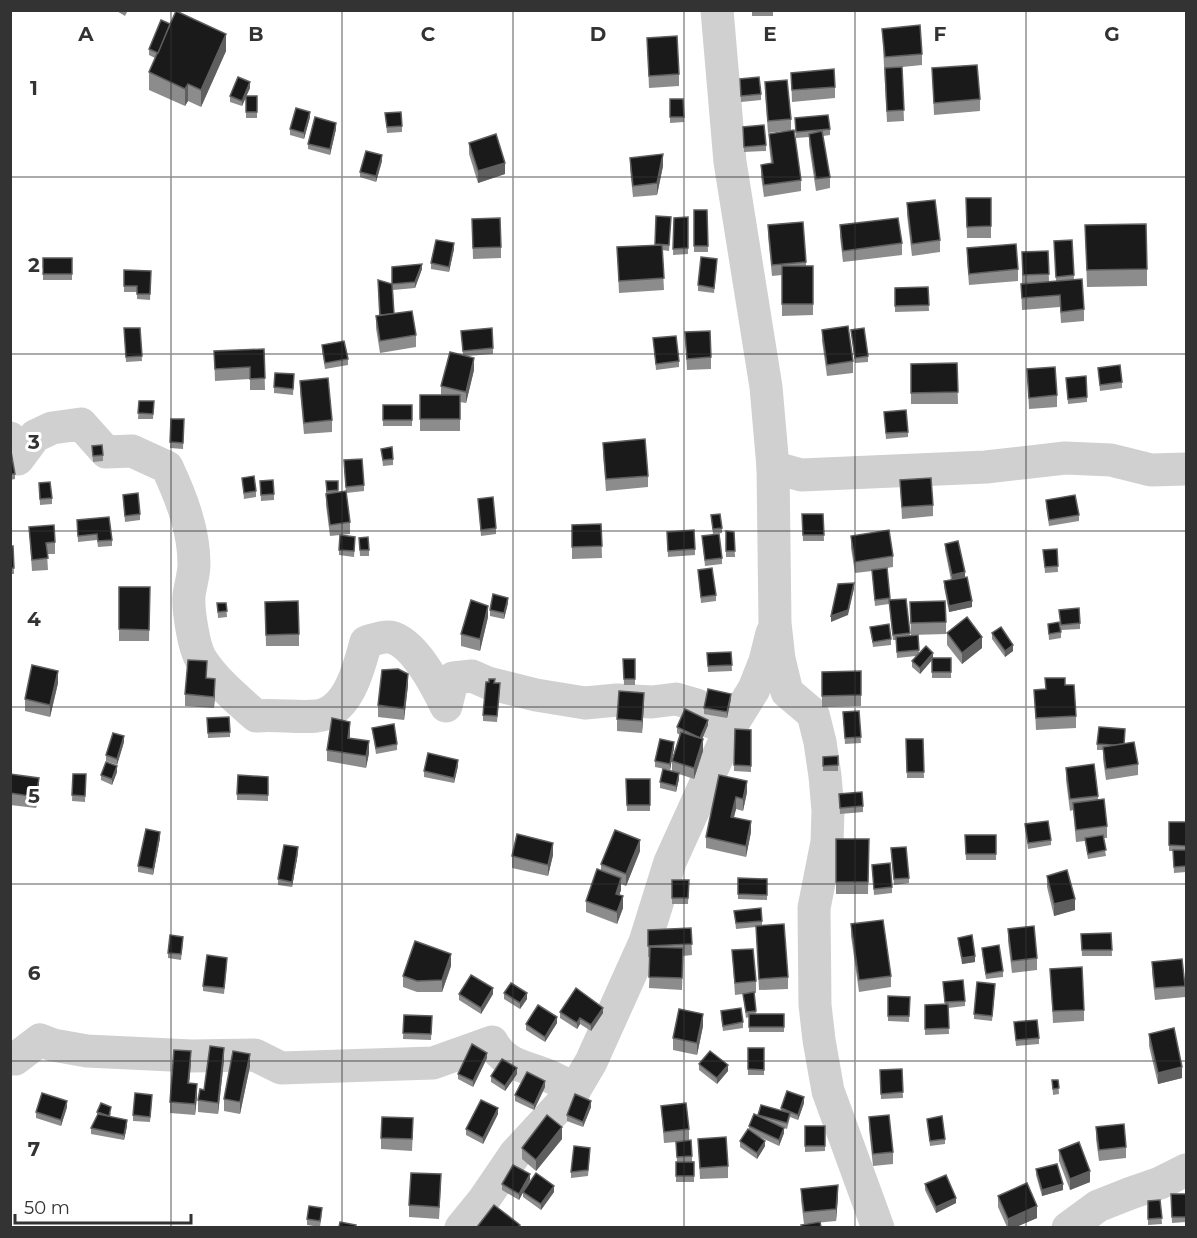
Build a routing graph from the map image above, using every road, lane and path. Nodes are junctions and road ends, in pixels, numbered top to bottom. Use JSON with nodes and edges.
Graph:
{"nodes":[{"id":1,"x":717,"y":10,"type":"edge"},
{"id":2,"x":10,"y":438,"type":"edge"},
{"id":3,"x":773,"y":467,"type":"junction"},
{"id":4,"x":1186,"y":469,"type":"edge"},
{"id":5,"x":775,"y":623,"type":"junction"},
{"id":6,"x":734,"y":723,"type":"junction"},
{"id":7,"x":10,"y":1058,"type":"edge"},
{"id":8,"x":575,"y":1089,"type":"junction"},
{"id":9,"x":1186,"y":1170,"type":"edge"},
{"id":10,"x":461,"y":1227,"type":"edge"},
{"id":11,"x":879,"y":1227,"type":"edge"},
{"id":12,"x":1068,"y":1227,"type":"edge"}],
"edges":[{"from":1,"to":3,"type":"street"},
{"from":2,"to":6,"type":"street"},
{"from":3,"to":4,"type":"street"},
{"from":3,"to":5,"type":"street"},
{"from":5,"to":6,"type":"street"},
{"from":5,"to":11,"type":"street"},
{"from":6,"to":8,"type":"street"},
{"from":7,"to":8,"type":"street"},
{"from":8,"to":10,"type":"street"},
{"from":9,"to":12,"type":"street"}]}
